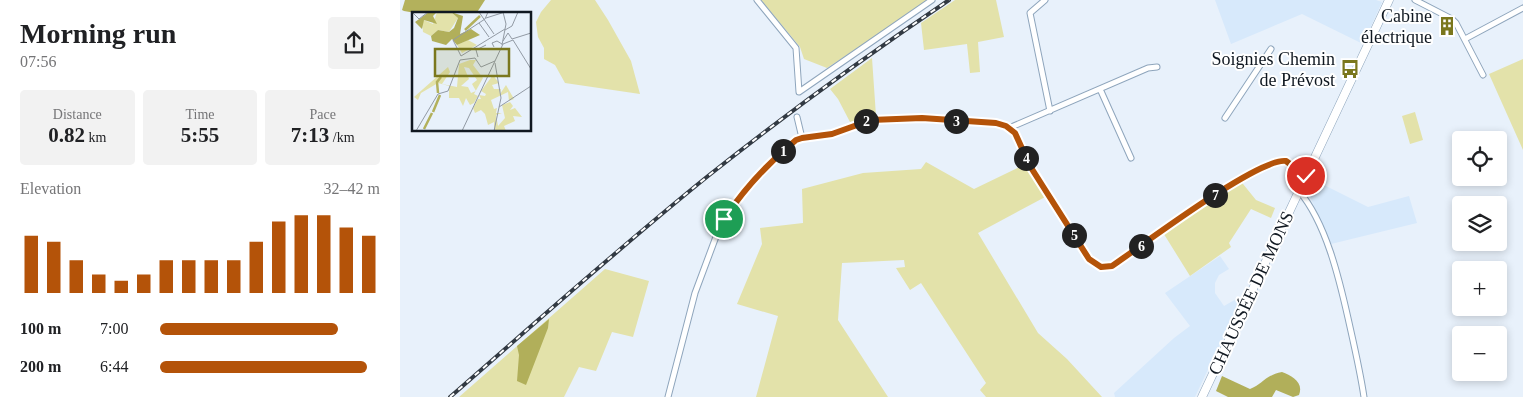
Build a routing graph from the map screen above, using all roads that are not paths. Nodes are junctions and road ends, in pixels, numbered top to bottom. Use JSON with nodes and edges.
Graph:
{"nodes":[{"id":1,"x":757,"y":0,"type":"edge"},
{"id":2,"x":932,"y":0,"type":"edge"},
{"id":3,"x":1044,"y":0,"type":"edge"},
{"id":4,"x":1389,"y":0,"type":"edge"},
{"id":5,"x":1414,"y":0,"type":"edge"},
{"id":6,"x":1523,"y":8,"type":"edge"},
{"id":7,"x":1465,"y":39,"type":"junction"},
{"id":8,"x":1271,"y":49,"type":"dead end"},
{"id":9,"x":1158,"y":67,"type":"dead end"},
{"id":10,"x":1483,"y":75,"type":"dead end"},
{"id":11,"x":1100,"y":89,"type":"junction"},
{"id":12,"x":1050,"y":111,"type":"junction"},
{"id":13,"x":797,"y":117,"type":"dead end"},
{"id":14,"x":1224,"y":118,"type":"dead end"},
{"id":15,"x":1009,"y":128,"type":"junction"},
{"id":16,"x":802,"y":138,"type":"junction"},
{"id":17,"x":1131,"y":158,"type":"dead end"},
{"id":18,"x":1306,"y":176,"type":"junction"},
{"id":19,"x":1299,"y":191,"type":"junction"},
{"id":20,"x":668,"y":397,"type":"edge"},
{"id":21,"x":1202,"y":397,"type":"edge"},
{"id":22,"x":1364,"y":397,"type":"edge"}],
"edges":[{"from":1,"to":2,"type":"street"},
{"from":3,"to":12,"type":"street"},
{"from":4,"to":18,"type":"main road","name":"CHAUSSÉE DE MONS"},
{"from":5,"to":7,"type":"street"},
{"from":6,"to":7,"type":"street"},
{"from":7,"to":10,"type":"street"},
{"from":8,"to":14,"type":"street"},
{"from":9,"to":11,"type":"street"},
{"from":11,"to":12,"type":"street"},
{"from":11,"to":17,"type":"street"},
{"from":12,"to":15,"type":"street"},
{"from":13,"to":16,"type":"street"},
{"from":15,"to":16,"type":"street"},
{"from":15,"to":18,"type":"street"},
{"from":16,"to":20,"type":"street"},
{"from":18,"to":19,"type":"main road","name":"CHAUSSÉE DE MONS"},
{"from":19,"to":21,"type":"main road","name":"CHAUSSÉE DE MONS"},
{"from":19,"to":22,"type":"street"}]}
